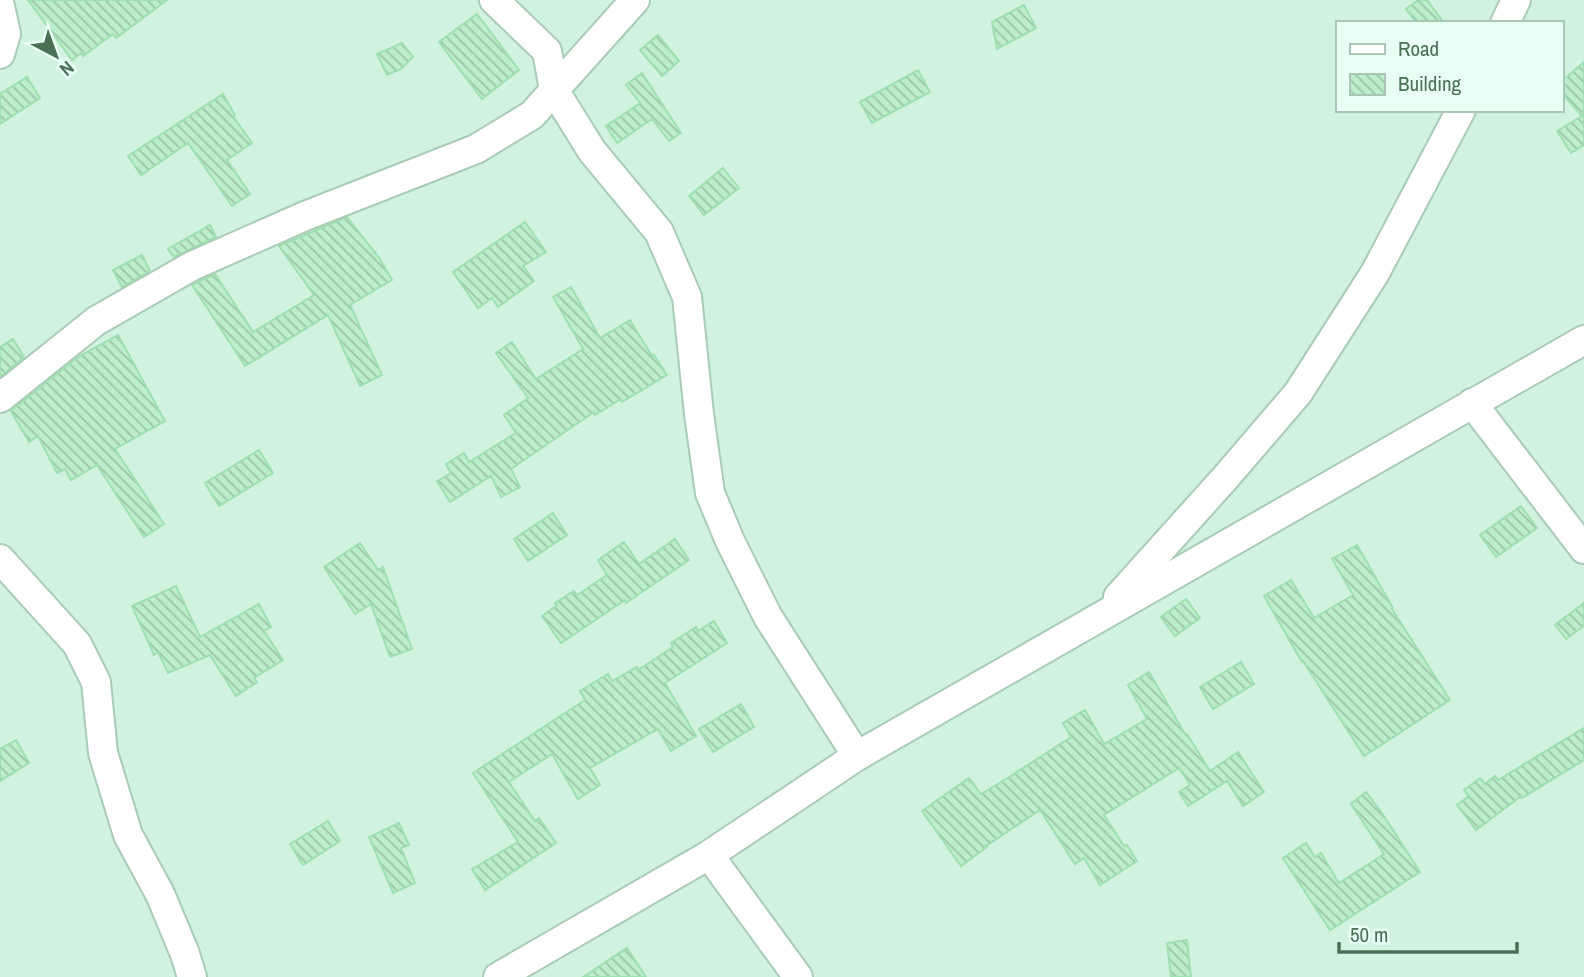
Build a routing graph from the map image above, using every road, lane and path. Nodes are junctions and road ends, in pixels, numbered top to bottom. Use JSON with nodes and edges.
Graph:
{"nodes":[{"id":1,"x":494,"y":0,"type":"edge"},
{"id":2,"x":635,"y":0,"type":"edge"},
{"id":3,"x":1516,"y":0,"type":"edge"},
{"id":4,"x":0,"y":6,"type":"edge"},
{"id":5,"x":1506,"y":21,"type":"edge"},
{"id":6,"x":0,"y":54,"type":"edge"},
{"id":7,"x":554,"y":90,"type":"junction"},
{"id":8,"x":1460,"y":112,"type":"edge"},
{"id":9,"x":1584,"y":340,"type":"edge"},
{"id":10,"x":0,"y":398,"type":"edge"},
{"id":11,"x":1472,"y":403,"type":"junction"},
{"id":12,"x":1584,"y":549,"type":"edge"},
{"id":13,"x":0,"y":559,"type":"edge"},
{"id":14,"x":1100,"y":617,"type":"junction"},
{"id":15,"x":857,"y":756,"type":"junction"},
{"id":16,"x":709,"y":855,"type":"junction"},
{"id":17,"x":192,"y":977,"type":"edge"},
{"id":18,"x":498,"y":977,"type":"edge"},
{"id":19,"x":798,"y":977,"type":"edge"}],
"edges":[{"from":1,"to":7,"type":"street"},
{"from":2,"to":7,"type":"street"},
{"from":3,"to":5,"type":"street"},
{"from":4,"to":6,"type":"street"},
{"from":7,"to":10,"type":"street"},
{"from":7,"to":15,"type":"street"},
{"from":8,"to":14,"type":"street"},
{"from":9,"to":11,"type":"street"},
{"from":11,"to":12,"type":"street"},
{"from":11,"to":14,"type":"street"},
{"from":13,"to":17,"type":"street"},
{"from":14,"to":15,"type":"street"},
{"from":15,"to":16,"type":"street"},
{"from":16,"to":18,"type":"street"},
{"from":16,"to":19,"type":"street"}]}
